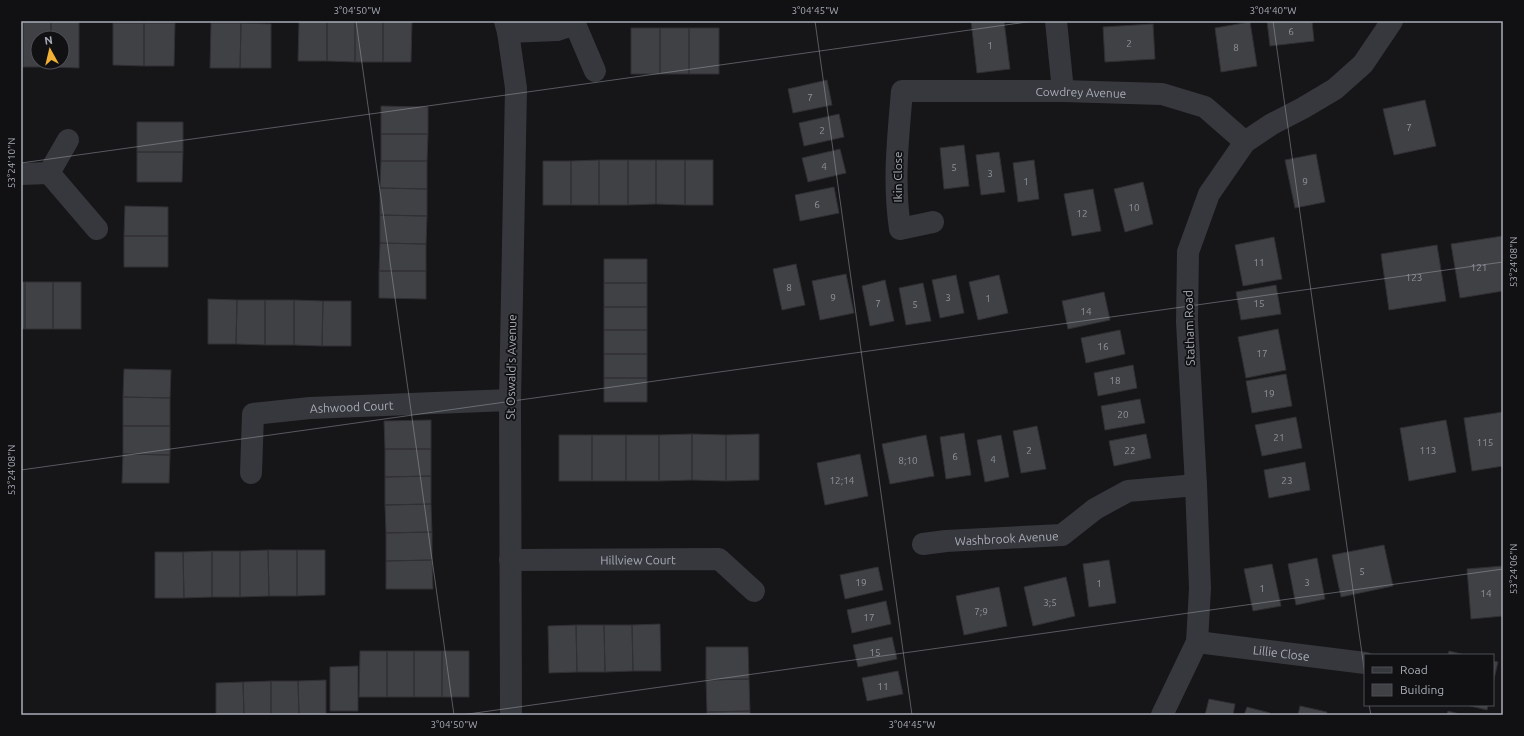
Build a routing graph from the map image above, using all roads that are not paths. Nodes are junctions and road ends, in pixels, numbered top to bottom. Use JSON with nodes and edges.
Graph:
{"nodes":[{"id":1,"x":1056,"y":21,"type":"edge"},
{"id":2,"x":1392,"y":21,"type":"edge"},
{"id":3,"x":574,"y":23,"type":"edge"},
{"id":4,"x":506,"y":26,"type":"edge"},
{"id":5,"x":595,"y":71,"type":"dead end"},
{"id":6,"x":902,"y":91,"type":"joint"},
{"id":7,"x":1063,"y":91,"type":"junction"},
{"id":8,"x":68,"y":140,"type":"dead end"},
{"id":9,"x":1245,"y":142,"type":"junction"},
{"id":10,"x":49,"y":173,"type":"junction"},
{"id":11,"x":21,"y":174,"type":"edge"},
{"id":12,"x":933,"y":222,"type":"dead end"},
{"id":13,"x":97,"y":229,"type":"dead end"},
{"id":14,"x":510,"y":400,"type":"junction"},
{"id":15,"x":251,"y":473,"type":"dead end"},
{"id":16,"x":1196,"y":485,"type":"junction"},
{"id":17,"x":924,"y":544,"type":"dead end"},
{"id":18,"x":510,"y":560,"type":"junction"},
{"id":19,"x":754,"y":591,"type":"dead end"},
{"id":20,"x":1197,"y":642,"type":"junction"},
{"id":21,"x":1364,"y":663,"type":"edge"},
{"id":22,"x":511,"y":715,"type":"edge"},
{"id":23,"x":1162,"y":715,"type":"edge"}],
"edges":[{"from":1,"to":7,"type":"street"},
{"from":2,"to":9,"type":"street","name":"Statham Road"},
{"from":3,"to":4,"type":"street"},
{"from":3,"to":5,"type":"street"},
{"from":4,"to":14,"type":"street","name":"St Oswald's Avenue"},
{"from":6,"to":7,"type":"street","name":"Cowdrey Avenue"},
{"from":6,"to":12,"type":"street","name":"Ikin Close"},
{"from":7,"to":9,"type":"street","name":"Cowdrey Avenue"},
{"from":8,"to":10,"type":"street"},
{"from":9,"to":16,"type":"street","name":"Statham Road"},
{"from":10,"to":11,"type":"street"},
{"from":10,"to":13,"type":"street"},
{"from":14,"to":15,"type":"street","name":"Ashwood Court"},
{"from":14,"to":18,"type":"street","name":"St Oswald's Avenue"},
{"from":16,"to":17,"type":"street","name":"Washbrook Avenue"},
{"from":16,"to":20,"type":"street","name":"Statham Road"},
{"from":18,"to":19,"type":"street","name":"Hillview Court"},
{"from":18,"to":22,"type":"street","name":"St Oswald's Avenue"},
{"from":20,"to":21,"type":"street","name":"Lillie Close"},
{"from":20,"to":23,"type":"street","name":"Statham Road"}]}
